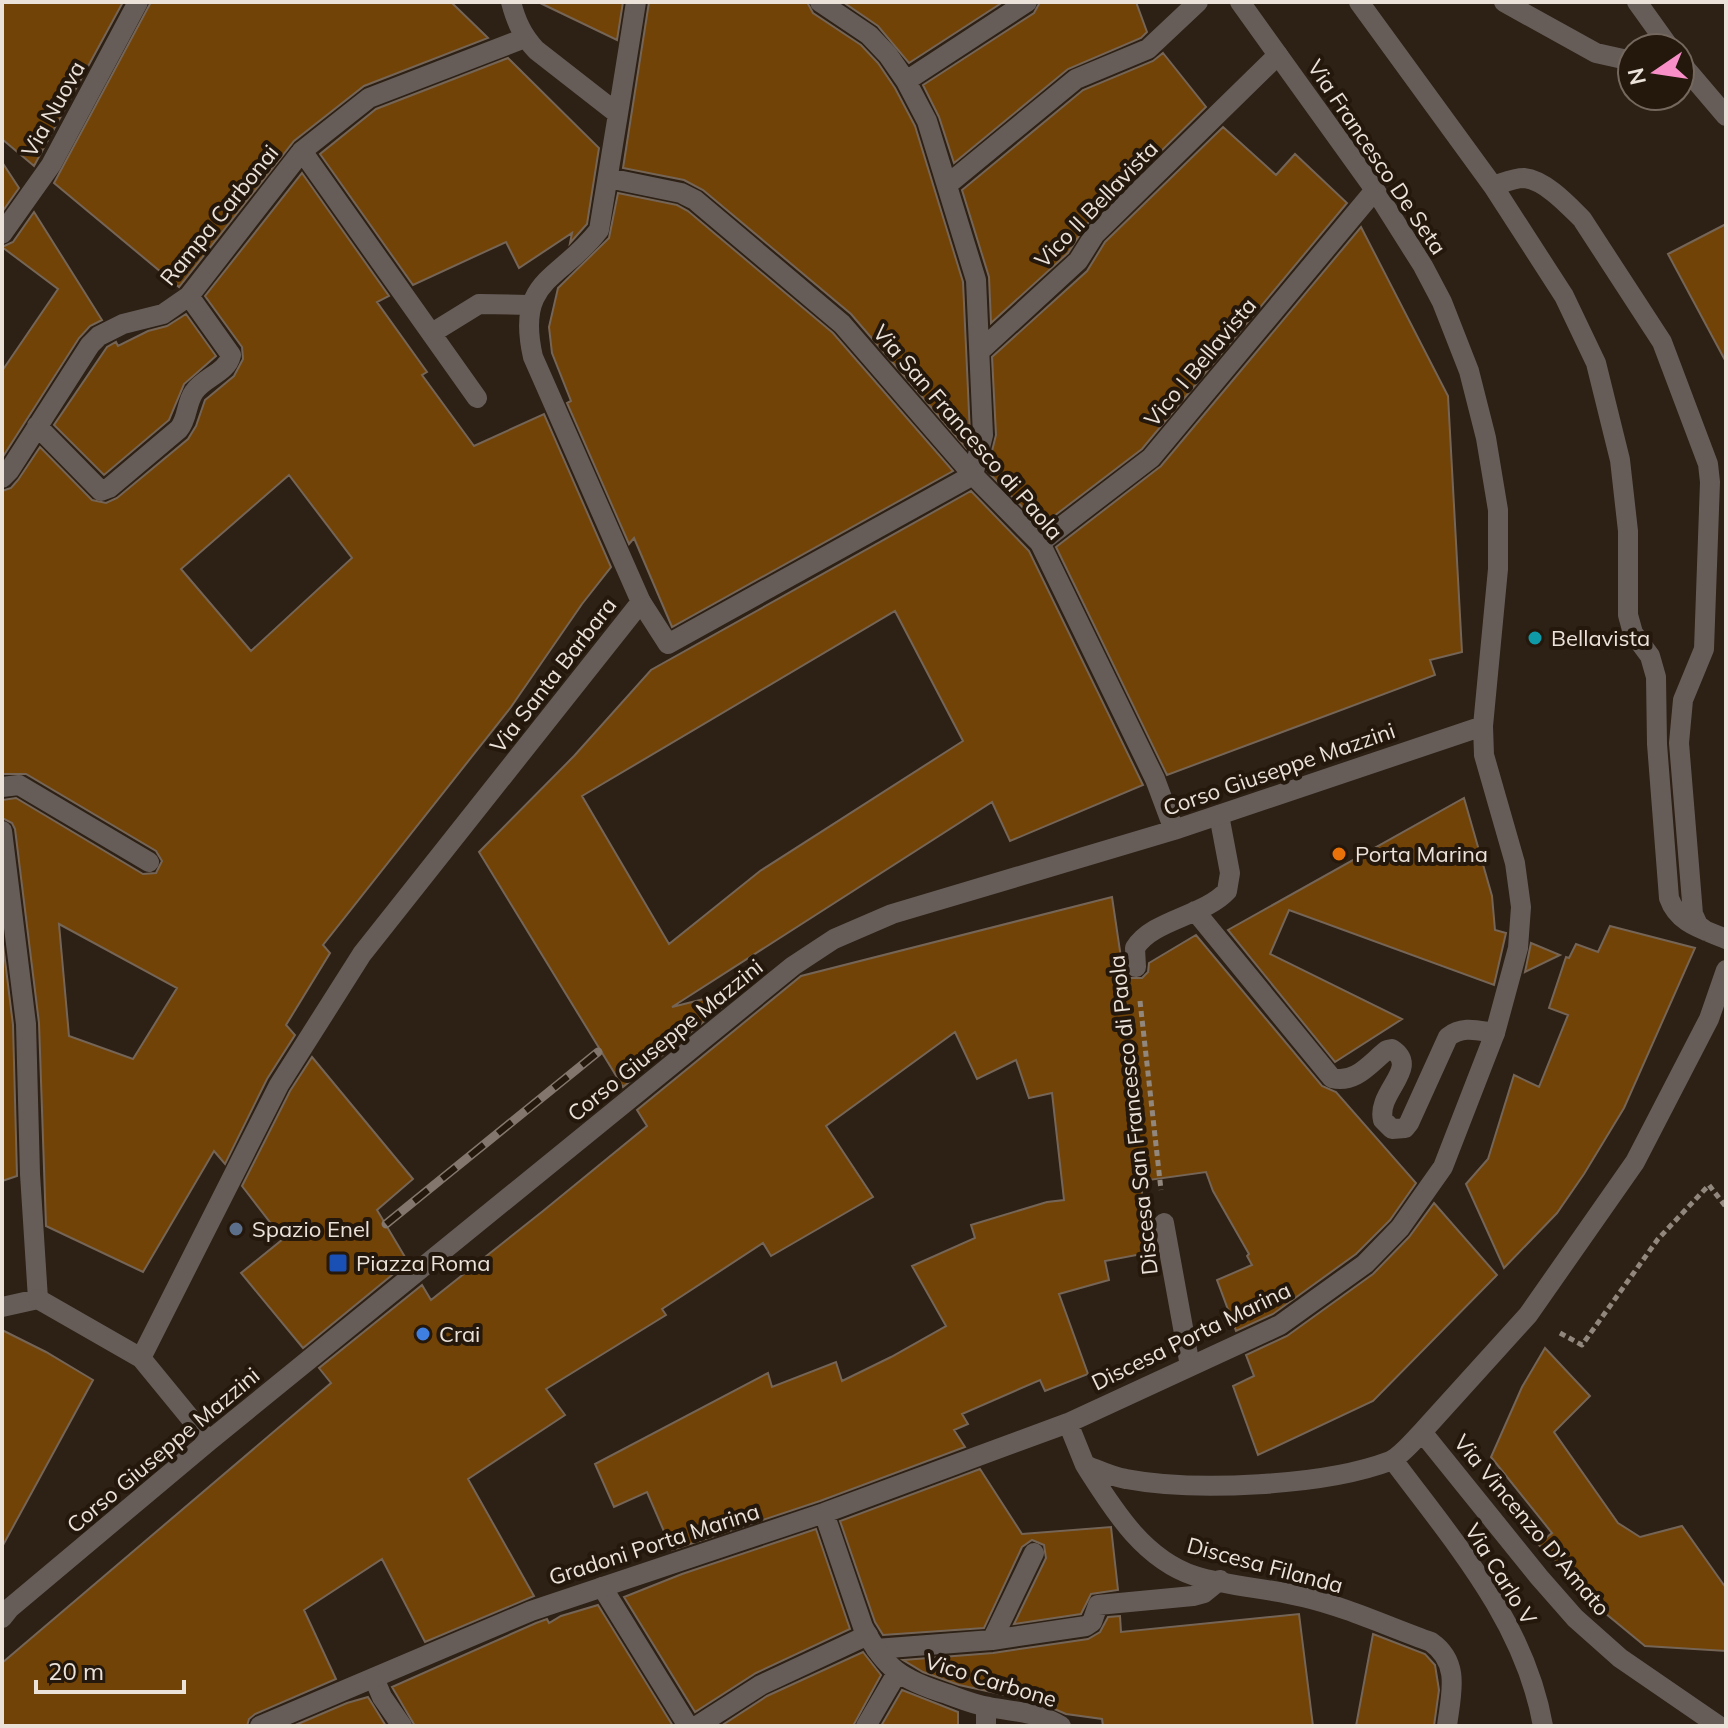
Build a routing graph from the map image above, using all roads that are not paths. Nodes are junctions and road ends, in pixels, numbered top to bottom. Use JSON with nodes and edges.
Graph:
{"nodes":[{"id":1,"x":138,"y":2,"type":"edge"},
{"id":2,"x":511,"y":2,"type":"edge"},
{"id":3,"x":636,"y":2,"type":"edge"},
{"id":4,"x":1027,"y":2,"type":"edge"},
{"id":5,"x":1198,"y":2,"type":"edge"},
{"id":6,"x":1240,"y":2,"type":"edge"},
{"id":7,"x":1359,"y":2,"type":"edge"},
{"id":8,"x":1504,"y":2,"type":"edge"},
{"id":9,"x":1637,"y":2,"type":"edge"},
{"id":10,"x":829,"y":4,"type":"edge"},
{"id":11,"x":1659,"y":32,"type":"edge"},
{"id":12,"x":525,"y":38,"type":"junction"},
{"id":13,"x":1278,"y":55,"type":"junction"},
{"id":14,"x":1616,"y":57,"type":"edge"},
{"id":15,"x":906,"y":81,"type":"junction"},
{"id":16,"x":1696,"y":83,"type":"edge"},
{"id":17,"x":618,"y":114,"type":"junction"},
{"id":18,"x":1726,"y":116,"type":"edge"},
{"id":19,"x":302,"y":151,"type":"junction"},
{"id":20,"x":608,"y":178,"type":"junction"},
{"id":21,"x":947,"y":185,"type":"junction"},
{"id":22,"x":1493,"y":186,"type":"junction"},
{"id":23,"x":1375,"y":190,"type":"junction"},
{"id":24,"x":2,"y":234,"type":"edge"},
{"id":25,"x":189,"y":296,"type":"junction"},
{"id":26,"x":530,"y":305,"type":"junction"},
{"id":27,"x":432,"y":333,"type":"junction"},
{"id":28,"x":981,"y":350,"type":"junction"},
{"id":29,"x":477,"y":398,"type":"dead end"},
{"id":30,"x":37,"y":426,"type":"junction"},
{"id":31,"x":973,"y":475,"type":"junction"},
{"id":32,"x":2,"y":478,"type":"edge"},
{"id":33,"x":1040,"y":543,"type":"junction"},
{"id":34,"x":641,"y":602,"type":"junction"},
{"id":35,"x":1483,"y":726,"type":"junction"},
{"id":36,"x":2,"y":787,"type":"edge"},
{"id":37,"x":1219,"y":815,"type":"junction"},
{"id":38,"x":1174,"y":830,"type":"junction"},
{"id":39,"x":2,"y":831,"type":"edge"},
{"id":40,"x":149,"y":862,"type":"dead end"},
{"id":41,"x":6,"y":886,"type":"edge"},
{"id":42,"x":1195,"y":911,"type":"junction"},
{"id":43,"x":1706,"y":931,"type":"junction"},
{"id":44,"x":1726,"y":939,"type":"edge"},
{"id":45,"x":1136,"y":967,"type":"road end"},
{"id":46,"x":1726,"y":970,"type":"edge"},
{"id":47,"x":1495,"y":1033,"type":"junction"},
{"id":48,"x":1164,"y":1223,"type":"road end"},
{"id":49,"x":38,"y":1299,"type":"junction"},
{"id":50,"x":2,"y":1307,"type":"edge"},
{"id":51,"x":141,"y":1358,"type":"junction"},
{"id":52,"x":1190,"y":1366,"type":"junction"},
{"id":53,"x":1068,"y":1423,"type":"junction"},
{"id":54,"x":1422,"y":1432,"type":"junction"},
{"id":55,"x":209,"y":1441,"type":"junction"},
{"id":56,"x":1393,"y":1460,"type":"junction"},
{"id":57,"x":1085,"y":1465,"type":"junction"},
{"id":58,"x":824,"y":1513,"type":"junction"},
{"id":59,"x":1034,"y":1553,"type":"dead end"},
{"id":60,"x":1220,"y":1580,"type":"junction"},
{"id":61,"x":602,"y":1587,"type":"junction"},
{"id":62,"x":2,"y":1618,"type":"edge"},
{"id":63,"x":992,"y":1640,"type":"junction"},
{"id":64,"x":872,"y":1642,"type":"junction"},
{"id":65,"x":897,"y":1673,"type":"junction"},
{"id":66,"x":374,"y":1678,"type":"junction"},
{"id":67,"x":986,"y":1716,"type":"edge"},
{"id":68,"x":260,"y":1726,"type":"edge"},
{"id":69,"x":402,"y":1726,"type":"edge"},
{"id":70,"x":688,"y":1726,"type":"edge"},
{"id":71,"x":697,"y":1726,"type":"edge"},
{"id":72,"x":866,"y":1726,"type":"edge"},
{"id":73,"x":1061,"y":1726,"type":"edge"},
{"id":74,"x":1447,"y":1726,"type":"edge"},
{"id":75,"x":1543,"y":1726,"type":"edge"},
{"id":76,"x":1719,"y":1726,"type":"edge"}],
"edges":[{"from":1,"to":24,"type":"street","name":"Via Nuova"},
{"from":2,"to":12,"type":"street"},
{"from":3,"to":17,"type":"street"},
{"from":4,"to":15,"type":"street"},
{"from":5,"to":21,"type":"street"},
{"from":6,"to":13,"type":"street","name":"Via Francesco De Seta"},
{"from":7,"to":22,"type":"street"},
{"from":8,"to":14,"type":"street"},
{"from":9,"to":11,"type":"street"},
{"from":10,"to":15,"type":"street"},
{"from":12,"to":17,"type":"street"},
{"from":12,"to":19,"type":"street","name":"Rampa Carbonai"},
{"from":13,"to":23,"type":"street","name":"Via Francesco De Seta"},
{"from":13,"to":28,"type":"street","name":"Vico II Bellavista"},
{"from":15,"to":21,"type":"street"},
{"from":16,"to":18,"type":"street"},
{"from":17,"to":20,"type":"street"},
{"from":19,"to":25,"type":"street","name":"Rampa Carbonai"},
{"from":19,"to":27,"type":"street"},
{"from":20,"to":26,"type":"street"},
{"from":20,"to":31,"type":"street","name":"Via San Francesco di Paola"},
{"from":21,"to":28,"type":"street"},
{"from":22,"to":43,"type":"street"},
{"from":22,"to":43,"type":"street"},
{"from":23,"to":33,"type":"street","name":"Vico I Bellavista"},
{"from":23,"to":35,"type":"street","name":"Via Francesco De Seta"},
{"from":25,"to":30,"type":"street","name":"Rampa Carbonai"},
{"from":25,"to":30,"type":"street"},
{"from":26,"to":27,"type":"street"},
{"from":26,"to":34,"type":"street","name":"Via Santa Barbara"},
{"from":27,"to":29,"type":"street"},
{"from":28,"to":31,"type":"street"},
{"from":30,"to":32,"type":"street","name":"Rampa Carbonai"},
{"from":31,"to":33,"type":"street","name":"Via San Francesco di Paola"},
{"from":31,"to":34,"type":"street"},
{"from":33,"to":38,"type":"street","name":"Via San Francesco di Paola"},
{"from":34,"to":51,"type":"street","name":"Via Santa Barbara"},
{"from":35,"to":37,"type":"street","name":"Corso Giuseppe Mazzini"},
{"from":35,"to":47,"type":"street","name":"Discesa Porta Marina"},
{"from":36,"to":40,"type":"street"},
{"from":37,"to":38,"type":"street","name":"Corso Giuseppe Mazzini"},
{"from":37,"to":42,"type":"street","name":"Discesa San Francesco di Paola"},
{"from":38,"to":55,"type":"street","name":"Corso Giuseppe Mazzini"},
{"from":39,"to":41,"type":"street"},
{"from":41,"to":49,"type":"street"},
{"from":42,"to":45,"type":"street","name":"Discesa San Francesco di Paola"},
{"from":42,"to":47,"type":"street"},
{"from":43,"to":44,"type":"street"},
{"from":46,"to":54,"type":"street"},
{"from":47,"to":52,"type":"street","name":"Discesa Porta Marina"},
{"from":48,"to":52,"type":"street","name":"Discesa San Francesco di Paola"},
{"from":49,"to":50,"type":"street"},
{"from":49,"to":51,"type":"street"},
{"from":51,"to":55,"type":"street"},
{"from":52,"to":53,"type":"street","name":"Discesa Porta Marina"},
{"from":53,"to":57,"type":"street","name":"Discesa Filanda"},
{"from":53,"to":58,"type":"street","name":"Gradoni Porta Marina"},
{"from":54,"to":56,"type":"street","name":"Via Vincenzo D'Amato"},
{"from":54,"to":76,"type":"street","name":"Via Vincenzo D'Amato"},
{"from":55,"to":62,"type":"street","name":"Corso Giuseppe Mazzini"},
{"from":56,"to":57,"type":"street"},
{"from":56,"to":75,"type":"street","name":"Via Carlo V"},
{"from":57,"to":60,"type":"street","name":"Discesa Filanda"},
{"from":58,"to":61,"type":"street","name":"Gradoni Porta Marina"},
{"from":58,"to":64,"type":"street","name":"Vico Carbone"},
{"from":59,"to":63,"type":"street"},
{"from":60,"to":63,"type":"street"},
{"from":60,"to":74,"type":"street","name":"Discesa Filanda"},
{"from":61,"to":66,"type":"street","name":"Gradoni Porta Marina"},
{"from":61,"to":70,"type":"street"},
{"from":63,"to":64,"type":"street"},
{"from":64,"to":65,"type":"street","name":"Vico Carbone"},
{"from":64,"to":71,"type":"street"},
{"from":65,"to":67,"type":"street","name":"Vico Carbone"},
{"from":65,"to":72,"type":"street"},
{"from":66,"to":68,"type":"street","name":"Gradoni Porta Marina"},
{"from":66,"to":69,"type":"street"},
{"from":67,"to":73,"type":"street","name":"Vico Carbone"}]}
